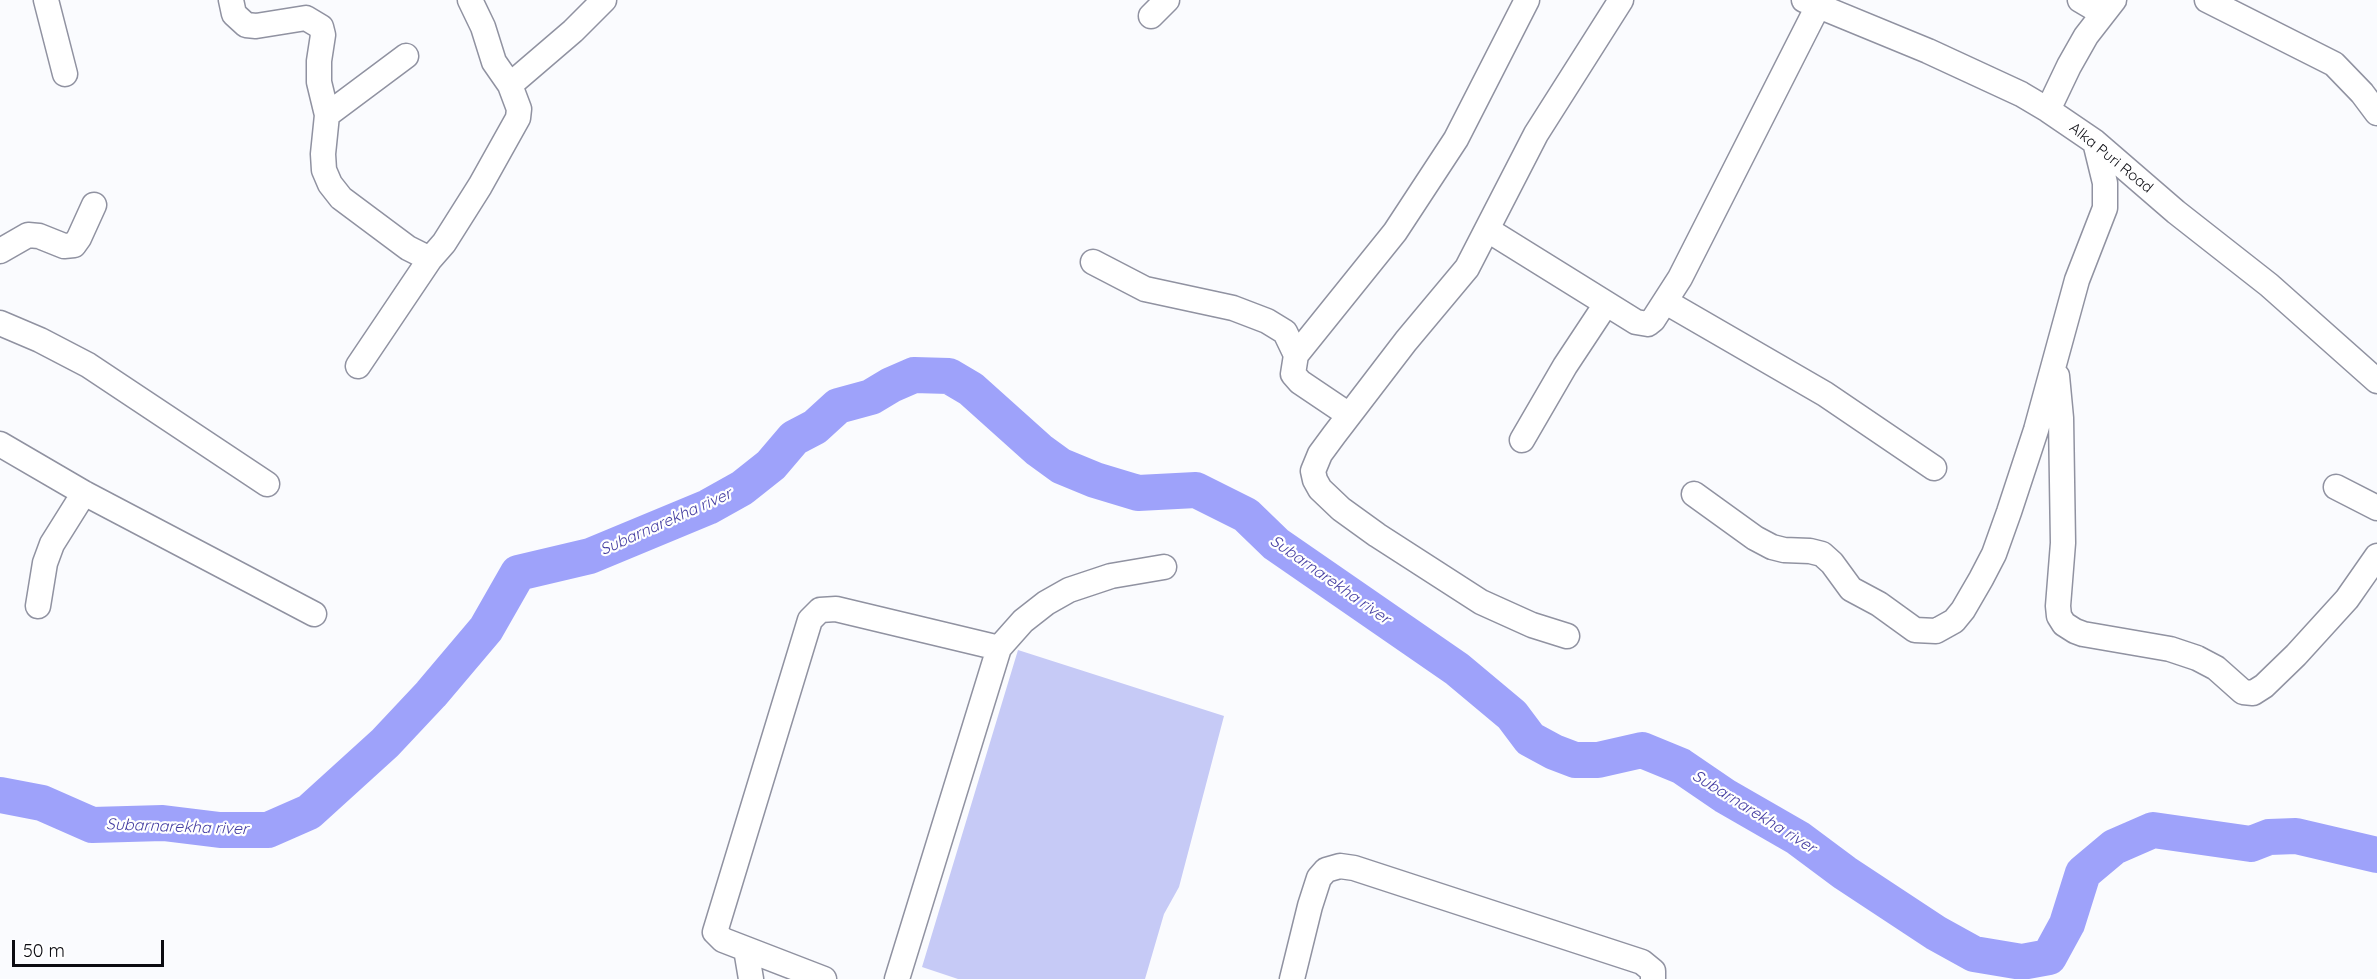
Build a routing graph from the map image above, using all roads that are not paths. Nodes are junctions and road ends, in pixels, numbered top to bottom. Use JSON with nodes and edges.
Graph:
{"nodes":[{"id":1,"x":46,"y":0,"type":"edge"},
{"id":2,"x":231,"y":0,"type":"edge"},
{"id":3,"x":470,"y":0,"type":"edge"},
{"id":4,"x":604,"y":0,"type":"edge"},
{"id":5,"x":1527,"y":0,"type":"edge"},
{"id":6,"x":1622,"y":0,"type":"edge"},
{"id":7,"x":2080,"y":0,"type":"edge"},
{"id":8,"x":2207,"y":0,"type":"edge"},
{"id":9,"x":1811,"y":3,"type":"edge"},
{"id":10,"x":2108,"y":7,"type":"edge"},
{"id":11,"x":406,"y":56,"type":"dead end"},
{"id":12,"x":65,"y":74,"type":"dead end"},
{"id":13,"x":510,"y":85,"type":"junction"},
{"id":14,"x":2048,"y":110,"type":"junction"},
{"id":15,"x":2377,"y":112,"type":"edge"},
{"id":16,"x":327,"y":115,"type":"junction"},
{"id":17,"x":2095,"y":142,"type":"junction"},
{"id":18,"x":94,"y":205,"type":"dead end"},
{"id":19,"x":1488,"y":230,"type":"junction"},
{"id":20,"x":0,"y":251,"type":"edge"},
{"id":21,"x":430,"y":259,"type":"junction"},
{"id":22,"x":1093,"y":262,"type":"dead end"},
{"id":23,"x":1666,"y":302,"type":"junction"},
{"id":24,"x":1606,"y":304,"type":"junction"},
{"id":25,"x":0,"y":323,"type":"edge"},
{"id":26,"x":1296,"y":355,"type":"junction"},
{"id":27,"x":2055,"y":358,"type":"junction"},
{"id":28,"x":358,"y":366,"type":"dead end"},
{"id":29,"x":2377,"y":381,"type":"edge"},
{"id":30,"x":1349,"y":415,"type":"junction"},
{"id":31,"x":1522,"y":440,"type":"dead end"},
{"id":32,"x":0,"y":444,"type":"edge"},
{"id":33,"x":1934,"y":468,"type":"dead end"},
{"id":34,"x":267,"y":484,"type":"dead end"},
{"id":35,"x":2336,"y":487,"type":"dead end"},
{"id":36,"x":84,"y":493,"type":"junction"},
{"id":37,"x":1694,"y":494,"type":"dead end"},
{"id":38,"x":2377,"y":508,"type":"edge"},
{"id":39,"x":2377,"y":556,"type":"edge"},
{"id":40,"x":1164,"y":567,"type":"dead end"},
{"id":41,"x":38,"y":606,"type":"dead end"},
{"id":42,"x":315,"y":614,"type":"dead end"},
{"id":43,"x":1567,"y":636,"type":"dead end"},
{"id":44,"x":999,"y":648,"type":"junction"},
{"id":45,"x":746,"y":949,"type":"junction"},
{"id":46,"x":751,"y":979,"type":"edge"},
{"id":47,"x":824,"y":979,"type":"edge"},
{"id":48,"x":897,"y":979,"type":"edge"},
{"id":49,"x":1292,"y":979,"type":"edge"},
{"id":50,"x":1653,"y":979,"type":"edge"}],
"edges":[{"from":1,"to":12,"type":"street"},
{"from":2,"to":16,"type":"street"},
{"from":3,"to":13,"type":"street"},
{"from":4,"to":13,"type":"street"},
{"from":5,"to":26,"type":"street"},
{"from":6,"to":19,"type":"street"},
{"from":7,"to":10,"type":"street"},
{"from":8,"to":15,"type":"street"},
{"from":9,"to":14,"type":"street","name":"Alka Puri Road"},
{"from":9,"to":23,"type":"street"},
{"from":10,"to":14,"type":"street"},
{"from":11,"to":16,"type":"street"},
{"from":13,"to":21,"type":"street"},
{"from":14,"to":17,"type":"street","name":"Alka Puri Road"},
{"from":16,"to":21,"type":"street"},
{"from":17,"to":27,"type":"street"},
{"from":17,"to":29,"type":"street","name":"Alka Puri Road"},
{"from":18,"to":20,"type":"street"},
{"from":19,"to":24,"type":"street"},
{"from":19,"to":30,"type":"street"},
{"from":21,"to":28,"type":"street"},
{"from":22,"to":26,"type":"street"},
{"from":23,"to":24,"type":"street"},
{"from":23,"to":33,"type":"street"},
{"from":24,"to":31,"type":"street"},
{"from":25,"to":34,"type":"street"},
{"from":26,"to":30,"type":"street"},
{"from":27,"to":37,"type":"street"},
{"from":27,"to":39,"type":"street"},
{"from":30,"to":43,"type":"street"},
{"from":32,"to":36,"type":"street"},
{"from":35,"to":38,"type":"street"},
{"from":36,"to":41,"type":"street"},
{"from":36,"to":42,"type":"street"},
{"from":40,"to":44,"type":"street"},
{"from":44,"to":45,"type":"street"},
{"from":44,"to":48,"type":"street"},
{"from":45,"to":46,"type":"street"},
{"from":45,"to":47,"type":"street"},
{"from":49,"to":50,"type":"street"}]}
